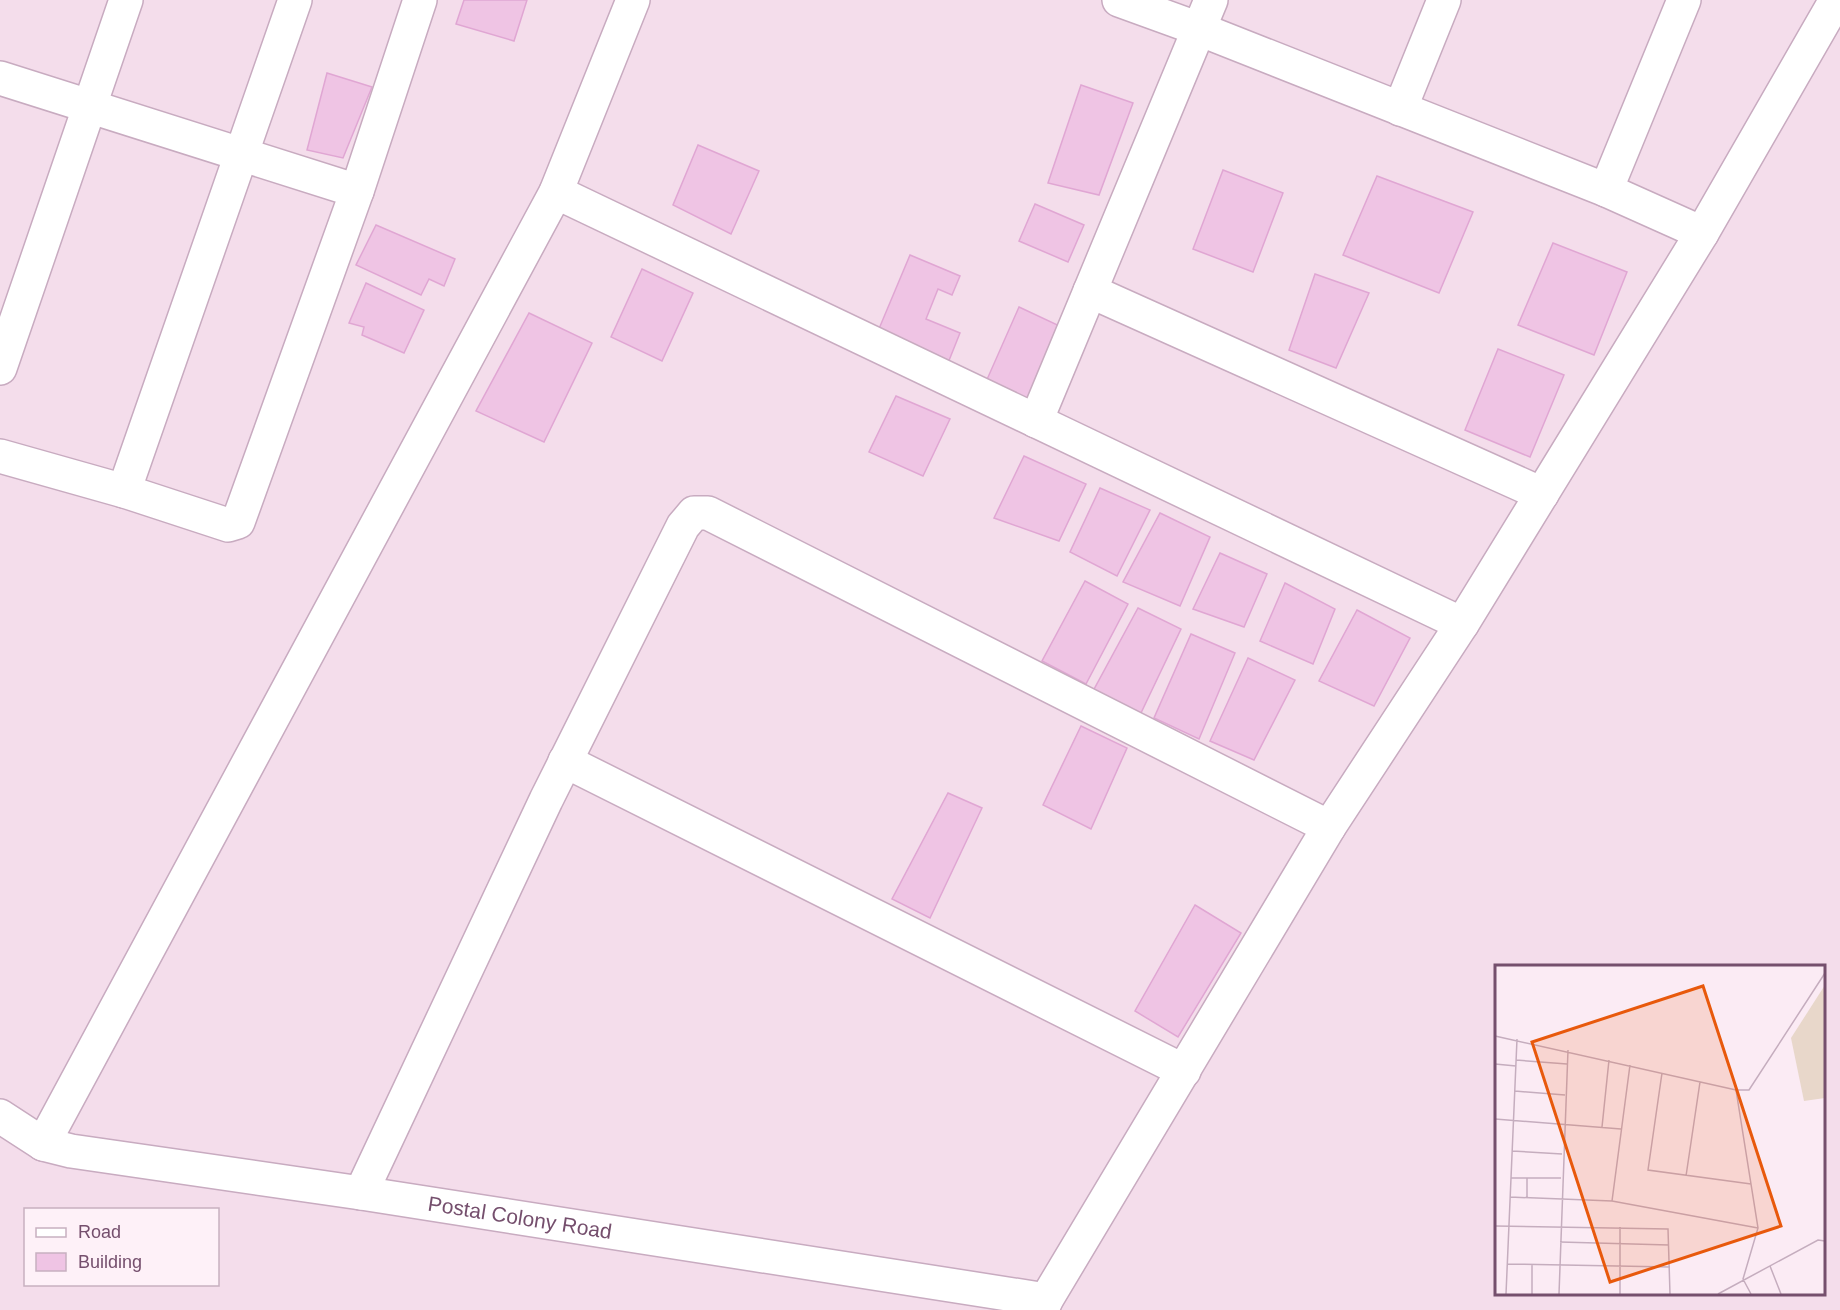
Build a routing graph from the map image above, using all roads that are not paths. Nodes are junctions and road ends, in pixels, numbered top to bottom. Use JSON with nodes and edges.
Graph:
{"nodes":[{"id":1,"x":126,"y":0,"type":"edge"},
{"id":2,"x":296,"y":0,"type":"edge"},
{"id":3,"x":420,"y":0,"type":"edge"},
{"id":4,"x":633,"y":0,"type":"edge"},
{"id":5,"x":1119,"y":0,"type":"edge"},
{"id":6,"x":1211,"y":0,"type":"edge"},
{"id":7,"x":1444,"y":0,"type":"edge"},
{"id":8,"x":1684,"y":0,"type":"edge"},
{"id":9,"x":1836,"y":0,"type":"edge"},
{"id":10,"x":1199,"y":30,"type":"junction"},
{"id":11,"x":0,"y":78,"type":"edge"},
{"id":12,"x":89,"y":106,"type":"junction"},
{"id":13,"x":1400,"y":109,"type":"junction"},
{"id":14,"x":241,"y":154,"type":"junction"},
{"id":15,"x":1606,"y":190,"type":"junction"},
{"id":16,"x":357,"y":191,"type":"junction"},
{"id":17,"x":556,"y":192,"type":"junction"},
{"id":18,"x":1702,"y":233,"type":"junction"},
{"id":19,"x":1090,"y":291,"type":"junction"},
{"id":20,"x":0,"y":368,"type":"edge"},
{"id":21,"x":1036,"y":421,"type":"junction"},
{"id":22,"x":0,"y":456,"type":"edge"},
{"id":23,"x":124,"y":491,"type":"junction"},
{"id":24,"x":1542,"y":494,"type":"junction"},
{"id":25,"x":1462,"y":624,"type":"junction"},
{"id":26,"x":566,"y":761,"type":"junction"},
{"id":27,"x":1329,"y":827,"type":"junction"},
{"id":28,"x":1184,"y":1071,"type":"junction"},
{"id":29,"x":0,"y":1116,"type":"edge"},
{"id":30,"x":43,"y":1144,"type":"junction"},
{"id":31,"x":361,"y":1193,"type":"junction"},
{"id":32,"x":1044,"y":1305,"type":"edge"}],
"edges":[{"from":1,"to":12,"type":"street"},
{"from":2,"to":14,"type":"street"},
{"from":3,"to":16,"type":"street"},
{"from":4,"to":17,"type":"street"},
{"from":5,"to":10,"type":"street"},
{"from":6,"to":10,"type":"street"},
{"from":7,"to":13,"type":"street"},
{"from":8,"to":15,"type":"street"},
{"from":9,"to":18,"type":"street"},
{"from":10,"to":13,"type":"street"},
{"from":10,"to":19,"type":"street"},
{"from":11,"to":12,"type":"street"},
{"from":12,"to":14,"type":"street"},
{"from":12,"to":20,"type":"street"},
{"from":13,"to":15,"type":"street"},
{"from":14,"to":16,"type":"street"},
{"from":14,"to":23,"type":"street"},
{"from":15,"to":18,"type":"street"},
{"from":16,"to":23,"type":"street"},
{"from":17,"to":21,"type":"street"},
{"from":17,"to":30,"type":"street"},
{"from":18,"to":24,"type":"street"},
{"from":19,"to":21,"type":"street"},
{"from":19,"to":24,"type":"street"},
{"from":21,"to":25,"type":"street"},
{"from":22,"to":23,"type":"street"},
{"from":24,"to":25,"type":"street"},
{"from":25,"to":27,"type":"street"},
{"from":26,"to":27,"type":"street"},
{"from":26,"to":28,"type":"street"},
{"from":26,"to":31,"type":"street"},
{"from":27,"to":28,"type":"street"},
{"from":28,"to":32,"type":"street"},
{"from":29,"to":30,"type":"street","name":"Postal Colony Road"},
{"from":30,"to":31,"type":"street","name":"Postal Colony Road"},
{"from":31,"to":32,"type":"street","name":"Postal Colony Road"}]}
